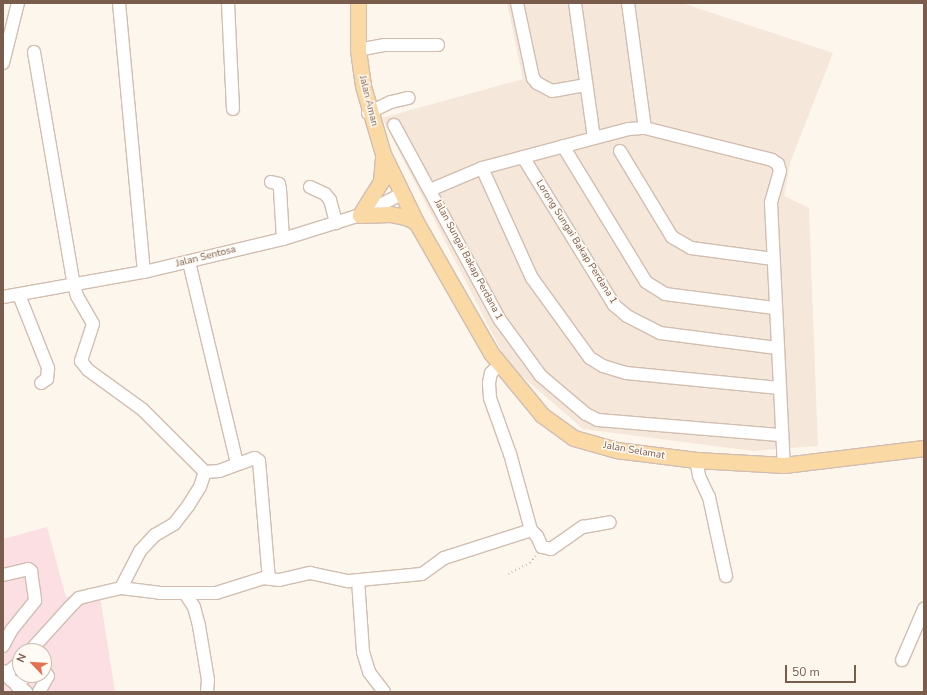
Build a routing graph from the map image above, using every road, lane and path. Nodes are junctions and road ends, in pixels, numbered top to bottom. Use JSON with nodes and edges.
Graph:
{"nodes":[{"id":1,"x":18,"y":3,"type":"edge"},
{"id":2,"x":119,"y":3,"type":"edge"},
{"id":3,"x":228,"y":3,"type":"edge"},
{"id":4,"x":358,"y":3,"type":"edge"},
{"id":5,"x":517,"y":3,"type":"edge"},
{"id":6,"x":575,"y":3,"type":"edge"},
{"id":7,"x":628,"y":3,"type":"edge"},
{"id":8,"x":438,"y":45,"type":"dead end"},
{"id":9,"x":358,"y":50,"type":"junction"},
{"id":10,"x":34,"y":52,"type":"dead end"},
{"id":11,"x":3,"y":63,"type":"edge"},
{"id":12,"x":586,"y":85,"type":"junction"},
{"id":13,"x":409,"y":98,"type":"dead end"},
{"id":14,"x":233,"y":109,"type":"dead end"},
{"id":15,"x":368,"y":113,"type":"junction"},
{"id":16,"x":394,"y":125,"type":"dead end"},
{"id":17,"x":645,"y":128,"type":"junction"},
{"id":18,"x":594,"y":138,"type":"junction"},
{"id":19,"x":563,"y":146,"type":"junction"},
{"id":20,"x":620,"y":151,"type":"dead end"},
{"id":21,"x":383,"y":154,"type":"junction"},
{"id":22,"x":523,"y":157,"type":"junction"},
{"id":23,"x":482,"y":168,"type":"junction"},
{"id":24,"x":271,"y":182,"type":"dead end"},
{"id":25,"x":310,"y":187,"type":"dead end"},
{"id":26,"x":430,"y":190,"type":"junction"},
{"id":27,"x":402,"y":194,"type":"junction"},
{"id":28,"x":360,"y":215,"type":"junction"},
{"id":29,"x":416,"y":222,"type":"junction"},
{"id":30,"x":336,"y":223,"type":"junction"},
{"id":31,"x":283,"y":239,"type":"junction"},
{"id":32,"x":773,"y":259,"type":"junction"},
{"id":33,"x":189,"y":262,"type":"junction"},
{"id":34,"x":144,"y":272,"type":"junction"},
{"id":35,"x":74,"y":286,"type":"junction"},
{"id":36,"x":18,"y":295,"type":"junction"},
{"id":37,"x":3,"y":297,"type":"edge"},
{"id":38,"x":774,"y":308,"type":"junction"},
{"id":39,"x":777,"y":348,"type":"junction"},
{"id":40,"x":499,"y":365,"type":"junction"},
{"id":41,"x":41,"y":383,"type":"dead end"},
{"id":42,"x":779,"y":388,"type":"junction"},
{"id":43,"x":782,"y":435,"type":"junction"},
{"id":44,"x":924,"y":448,"type":"edge"},
{"id":45,"x":696,"y":460,"type":"junction"},
{"id":46,"x":237,"y":463,"type":"junction"},
{"id":47,"x":784,"y":465,"type":"junction"},
{"id":48,"x":205,"y":472,"type":"junction"},
{"id":49,"x":610,"y":522,"type":"dead end"},
{"id":50,"x":531,"y":530,"type":"junction"},
{"id":51,"x":542,"y":547,"type":"junction"},
{"id":52,"x":508,"y":574,"type":"dead end"},
{"id":53,"x":3,"y":575,"type":"edge"},
{"id":54,"x":726,"y":576,"type":"dead end"},
{"id":55,"x":269,"y":579,"type":"junction"},
{"id":56,"x":358,"y":580,"type":"junction"},
{"id":57,"x":121,"y":588,"type":"junction"},
{"id":58,"x":186,"y":595,"type":"junction"},
{"id":59,"x":924,"y":609,"type":"edge"},
{"id":60,"x":38,"y":643,"type":"edge"},
{"id":61,"x":3,"y":646,"type":"edge"},
{"id":62,"x":902,"y":660,"type":"dead end"},
{"id":63,"x":5,"y":672,"type":"edge"},
{"id":64,"x":44,"y":683,"type":"edge"},
{"id":65,"x":21,"y":689,"type":"edge"},
{"id":66,"x":39,"y":692,"type":"edge"},
{"id":67,"x":207,"y":692,"type":"edge"},
{"id":68,"x":384,"y":692,"type":"edge"}],
"edges":[{"from":1,"to":11,"type":"street"},
{"from":2,"to":34,"type":"street"},
{"from":3,"to":14,"type":"street"},
{"from":4,"to":9,"type":"main road","name":"Jalan Aman"},
{"from":5,"to":12,"type":"street"},
{"from":6,"to":12,"type":"street"},
{"from":7,"to":17,"type":"street"},
{"from":8,"to":9,"type":"street"},
{"from":9,"to":15,"type":"main road","name":"Jalan Aman"},
{"from":10,"to":35,"type":"street"},
{"from":12,"to":18,"type":"street"},
{"from":13,"to":15,"type":"street"},
{"from":15,"to":21,"type":"main road","name":"Jalan Aman"},
{"from":16,"to":26,"type":"street","name":"Jalan Sungai Bakap Perdana 1"},
{"from":17,"to":18,"type":"street"},
{"from":17,"to":32,"type":"street"},
{"from":18,"to":19,"type":"street"},
{"from":19,"to":22,"type":"street"},
{"from":19,"to":38,"type":"street"},
{"from":20,"to":32,"type":"street"},
{"from":21,"to":27,"type":"main road","name":"Jalan Aman"},
{"from":21,"to":28,"type":"main road"},
{"from":22,"to":23,"type":"street"},
{"from":22,"to":39,"type":"street","name":"Lorong Sungai Bakap Perdana 1"},
{"from":23,"to":26,"type":"street"},
{"from":23,"to":42,"type":"street"},
{"from":24,"to":31,"type":"street"},
{"from":25,"to":30,"type":"street"},
{"from":26,"to":43,"type":"street","name":"Jalan Sungai Bakap Perdana 1"},
{"from":27,"to":28,"type":"street","name":"Jalan Sentosa"},
{"from":27,"to":29,"type":"main road","name":"Jalan Selamat"},
{"from":28,"to":29,"type":"main road"},
{"from":28,"to":30,"type":"street","name":"Jalan Sentosa"},
{"from":29,"to":40,"type":"main road","name":"Jalan Selamat"},
{"from":30,"to":31,"type":"street","name":"Jalan Sentosa"},
{"from":31,"to":33,"type":"street","name":"Jalan Sentosa"},
{"from":32,"to":38,"type":"street"},
{"from":33,"to":34,"type":"street","name":"Jalan Sentosa"},
{"from":33,"to":46,"type":"street"},
{"from":34,"to":35,"type":"street","name":"Jalan Sentosa"},
{"from":35,"to":36,"type":"street","name":"Jalan Sentosa"},
{"from":35,"to":48,"type":"street"},
{"from":36,"to":37,"type":"street","name":"Jalan Sentosa"},
{"from":36,"to":41,"type":"street"},
{"from":38,"to":39,"type":"street"},
{"from":39,"to":42,"type":"street"},
{"from":40,"to":45,"type":"main road","name":"Jalan Selamat"},
{"from":40,"to":50,"type":"street"},
{"from":42,"to":43,"type":"street"},
{"from":43,"to":47,"type":"street"},
{"from":44,"to":47,"type":"main road","name":"Jalan Selamat"},
{"from":45,"to":47,"type":"main road","name":"Jalan Selamat"},
{"from":45,"to":54,"type":"street"},
{"from":46,"to":48,"type":"street"},
{"from":46,"to":55,"type":"street"},
{"from":48,"to":57,"type":"street"},
{"from":49,"to":51,"type":"street"},
{"from":50,"to":51,"type":"street"},
{"from":50,"to":56,"type":"street"},
{"from":51,"to":52,"type":"path"},
{"from":53,"to":61,"type":"street"},
{"from":55,"to":56,"type":"street"},
{"from":55,"to":58,"type":"street"},
{"from":56,"to":68,"type":"street"},
{"from":57,"to":58,"type":"street"},
{"from":57,"to":60,"type":"street"},
{"from":58,"to":67,"type":"street"},
{"from":59,"to":62,"type":"street"},
{"from":63,"to":65,"type":"street"},
{"from":64,"to":66,"type":"street"}]}
